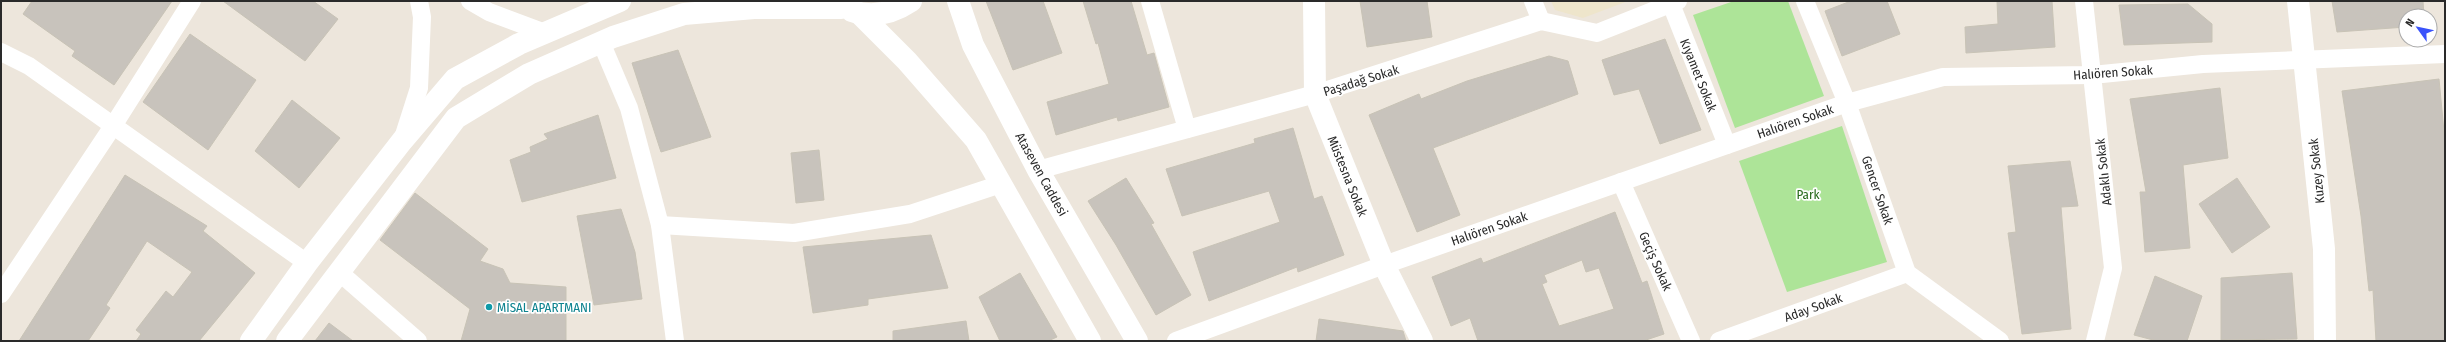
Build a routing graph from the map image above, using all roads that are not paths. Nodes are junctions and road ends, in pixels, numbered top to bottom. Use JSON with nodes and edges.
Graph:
{"nodes":[{"id":1,"x":192,"y":1,"type":"edge"},
{"id":2,"x":419,"y":1,"type":"edge"},
{"id":3,"x":470,"y":1,"type":"edge"},
{"id":4,"x":620,"y":1,"type":"edge"},
{"id":5,"x":911,"y":1,"type":"edge"},
{"id":6,"x":958,"y":1,"type":"edge"},
{"id":7,"x":1150,"y":1,"type":"edge"},
{"id":8,"x":1314,"y":1,"type":"edge"},
{"id":9,"x":1533,"y":1,"type":"edge"},
{"id":10,"x":1805,"y":1,"type":"edge"},
{"id":11,"x":2084,"y":1,"type":"edge"},
{"id":12,"x":2298,"y":1,"type":"edge"},
{"id":13,"x":1675,"y":2,"type":"edge"},
{"id":14,"x":844,"y":8,"type":"edge"},
{"id":15,"x":1540,"y":20,"type":"junction"},
{"id":16,"x":545,"y":33,"type":"junction"},
{"id":17,"x":601,"y":42,"type":"junction"},
{"id":18,"x":1,"y":52,"type":"edge"},
{"id":19,"x":2445,"y":54,"type":"edge"},
{"id":20,"x":2304,"y":59,"type":"junction"},
{"id":21,"x":2092,"y":75,"type":"junction"},
{"id":22,"x":1315,"y":94,"type":"junction"},
{"id":23,"x":1847,"y":103,"type":"junction"},
{"id":24,"x":113,"y":126,"type":"junction"},
{"id":25,"x":1187,"y":129,"type":"junction"},
{"id":26,"x":402,"y":141,"type":"junction"},
{"id":27,"x":1727,"y":145,"type":"junction"},
{"id":28,"x":1038,"y":170,"type":"junction"},
{"id":29,"x":1621,"y":182,"type":"junction"},
{"id":30,"x":1001,"y":184,"type":"junction"},
{"id":31,"x":660,"y":224,"type":"junction"},
{"id":32,"x":307,"y":263,"type":"junction"},
{"id":33,"x":1384,"y":265,"type":"junction"},
{"id":34,"x":339,"y":272,"type":"junction"},
{"id":35,"x":1907,"y":273,"type":"junction"},
{"id":36,"x":1,"y":294,"type":"edge"},
{"id":37,"x":250,"y":341,"type":"edge"},
{"id":38,"x":287,"y":341,"type":"edge"},
{"id":39,"x":418,"y":341,"type":"edge"},
{"id":40,"x":675,"y":341,"type":"edge"},
{"id":41,"x":1090,"y":341,"type":"edge"},
{"id":42,"x":1137,"y":341,"type":"edge"},
{"id":43,"x":1176,"y":341,"type":"edge"},
{"id":44,"x":1422,"y":341,"type":"edge"},
{"id":45,"x":1691,"y":341,"type":"edge"},
{"id":46,"x":1719,"y":341,"type":"edge"},
{"id":47,"x":2000,"y":341,"type":"edge"},
{"id":48,"x":2095,"y":341,"type":"edge"},
{"id":49,"x":2325,"y":341,"type":"edge"}],
"edges":[{"from":1,"to":24,"type":"street"},
{"from":2,"to":26,"type":"street"},
{"from":3,"to":16,"type":"street"},
{"from":4,"to":16,"type":"main road"},
{"from":5,"to":14,"type":"main road"},
{"from":6,"to":28,"type":"main road","name":"Ataseven Caddesi"},
{"from":7,"to":25,"type":"street"},
{"from":8,"to":22,"type":"main road","name":"Müstesna Sokak"},
{"from":9,"to":15,"type":"street"},
{"from":10,"to":23,"type":"street","name":"Gencer Sokak"},
{"from":11,"to":21,"type":"street","name":"Adaklı Sokak"},
{"from":12,"to":20,"type":"main road","name":"Kuzey Sokak"},
{"from":13,"to":15,"type":"street"},
{"from":13,"to":27,"type":"street","name":"Kıyamet Sokak"},
{"from":14,"to":17,"type":"main road"},
{"from":14,"to":30,"type":"main road"},
{"from":15,"to":22,"type":"street","name":"Paşadağ Sokak"},
{"from":16,"to":26,"type":"main road"},
{"from":17,"to":31,"type":"street"},
{"from":17,"to":34,"type":"main road"},
{"from":18,"to":24,"type":"street"},
{"from":19,"to":20,"type":"street","name":"Halıören Sokak"},
{"from":20,"to":21,"type":"street","name":"Halıören Sokak"},
{"from":20,"to":49,"type":"main road","name":"Kuzey Sokak"},
{"from":21,"to":23,"type":"street","name":"Halıören Sokak"},
{"from":21,"to":48,"type":"street","name":"Adaklı Sokak"},
{"from":22,"to":25,"type":"street","name":"Paşadağ Sokak"},
{"from":22,"to":33,"type":"main road","name":"Müstesna Sokak"},
{"from":23,"to":27,"type":"street","name":"Halıören Sokak"},
{"from":23,"to":35,"type":"street","name":"Gencer Sokak"},
{"from":24,"to":32,"type":"street"},
{"from":24,"to":36,"type":"street"},
{"from":25,"to":28,"type":"street","name":"Paşadağ Sokak"},
{"from":26,"to":32,"type":"main road"},
{"from":27,"to":29,"type":"street","name":"Halıören Sokak"},
{"from":28,"to":42,"type":"main road","name":"Ataseven Caddesi"},
{"from":29,"to":33,"type":"street","name":"Halıören Sokak"},
{"from":29,"to":45,"type":"street","name":"Geçiş Sokak"},
{"from":30,"to":31,"type":"street"},
{"from":30,"to":41,"type":"main road"},
{"from":31,"to":40,"type":"street"},
{"from":32,"to":37,"type":"main road"},
{"from":33,"to":43,"type":"street","name":"Halıören Sokak"},
{"from":33,"to":44,"type":"main road","name":"Müstesna Sokak"},
{"from":34,"to":38,"type":"main road"},
{"from":34,"to":39,"type":"street"},
{"from":35,"to":46,"type":"street","name":"Aday Sokak"},
{"from":35,"to":47,"type":"street"}]}
